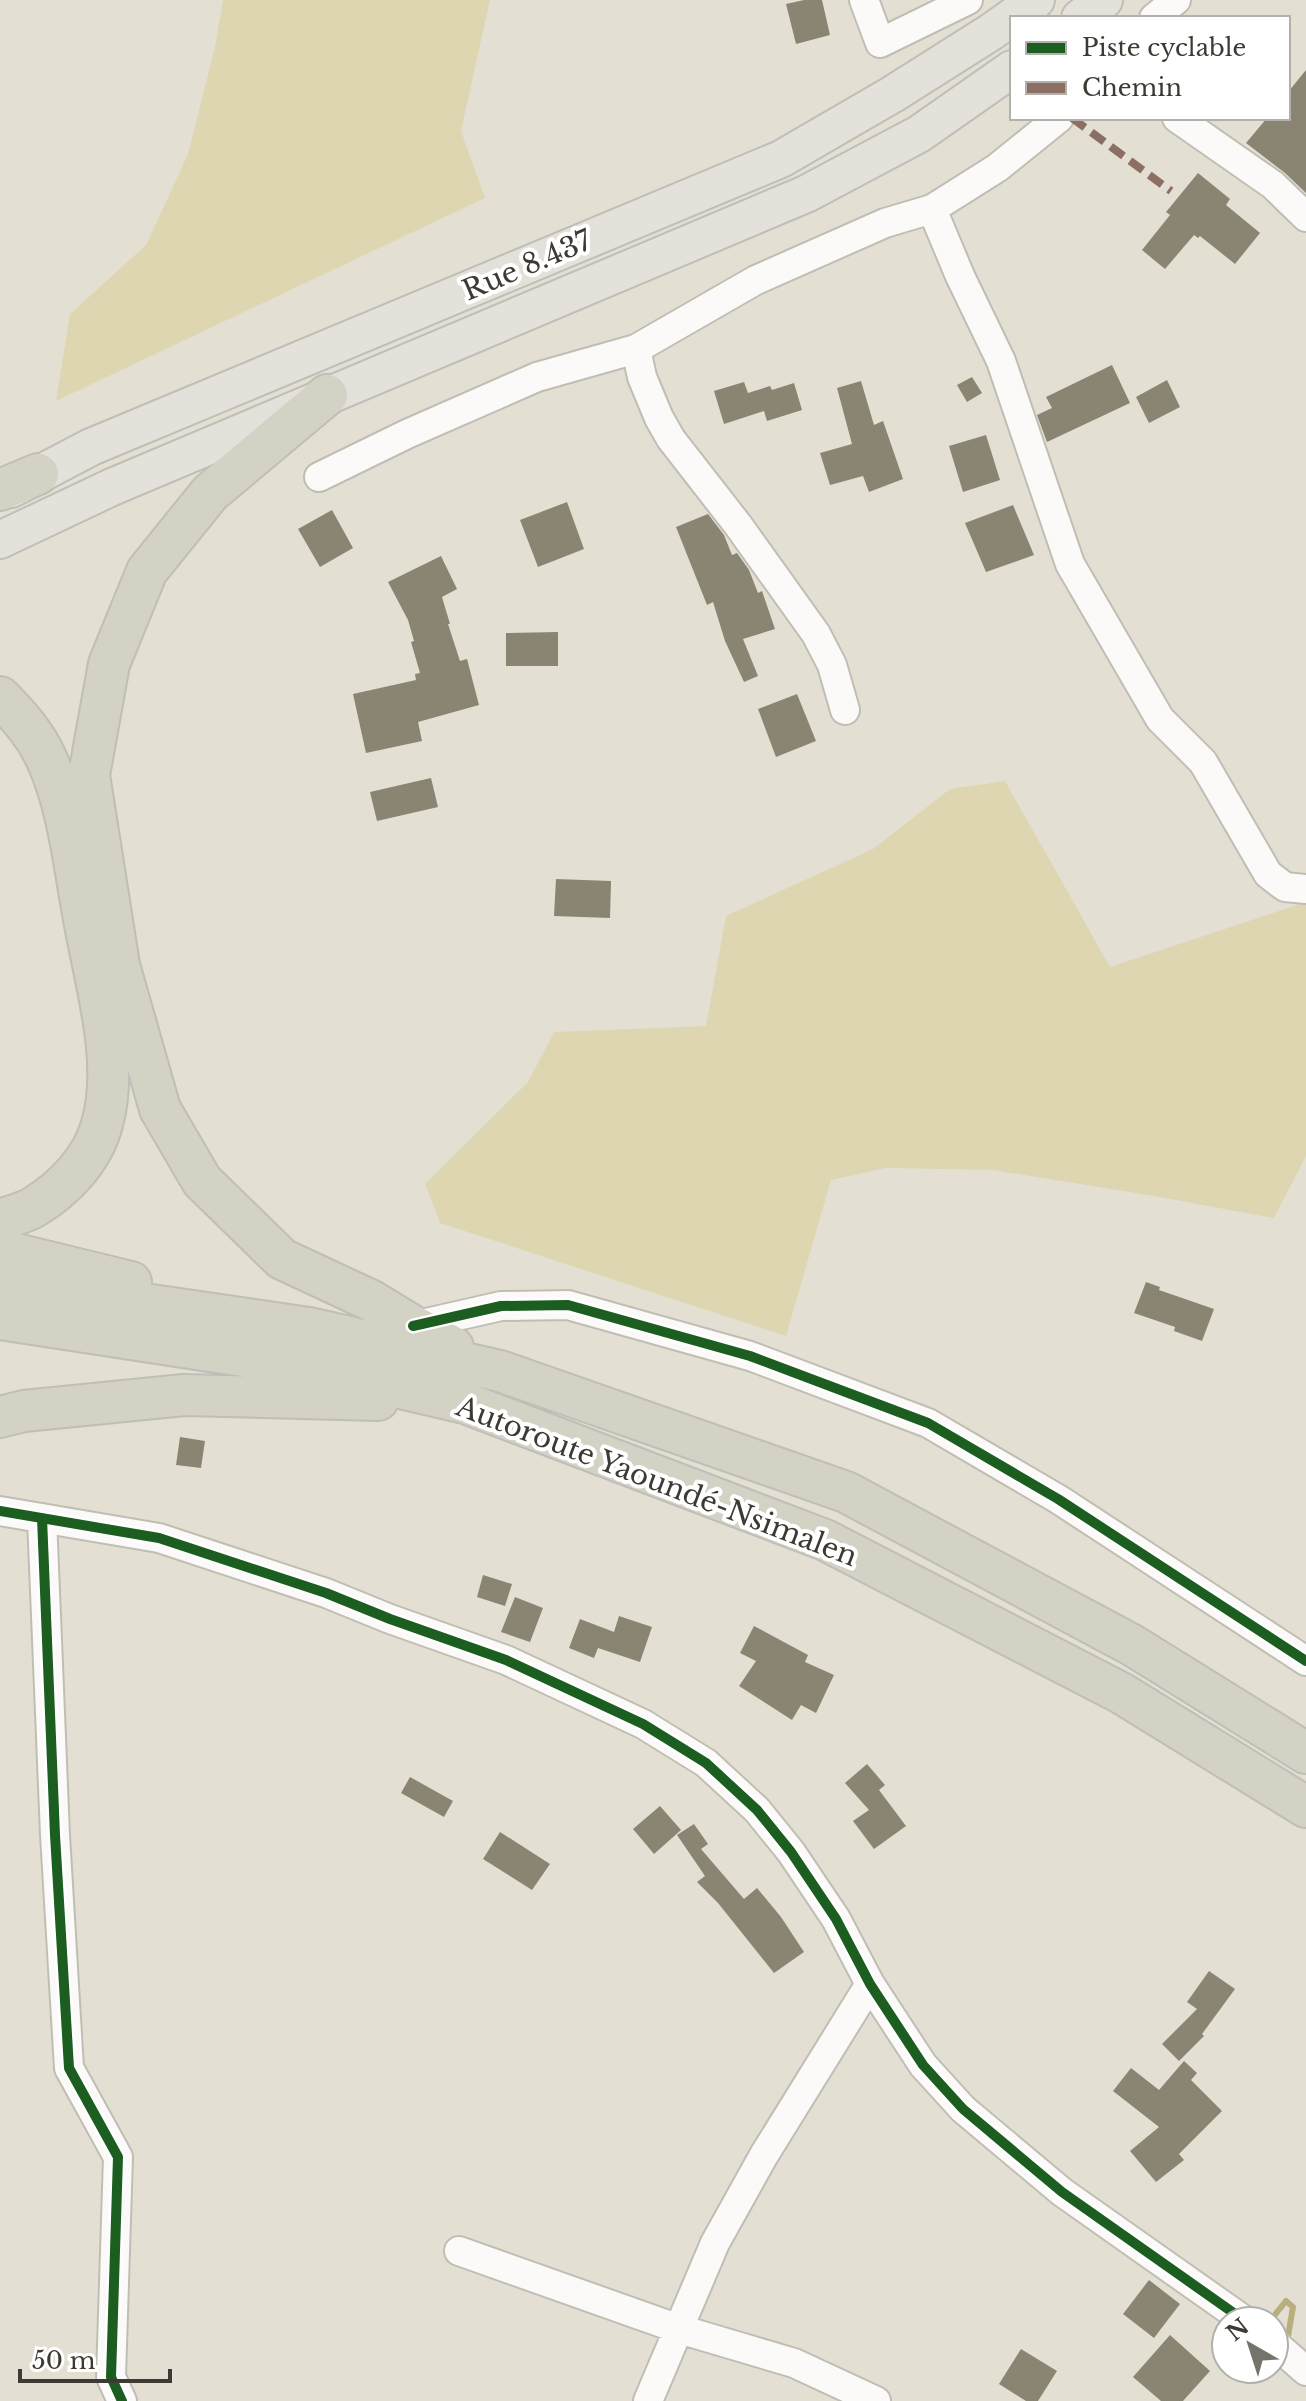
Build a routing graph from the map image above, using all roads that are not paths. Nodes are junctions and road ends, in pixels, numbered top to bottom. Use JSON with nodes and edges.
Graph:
{"nodes":[{"id":1,"x":864,"y":0,"type":"edge"},
{"id":2,"x":968,"y":0,"type":"edge"},
{"id":3,"x":1036,"y":0,"type":"edge"},
{"id":4,"x":1104,"y":0,"type":"edge"},
{"id":5,"x":1176,"y":0,"type":"edge"},
{"id":6,"x":1014,"y":16,"type":"edge"},
{"id":7,"x":1083,"y":16,"type":"edge"},
{"id":8,"x":1156,"y":16,"type":"edge"},
{"id":9,"x":1010,"y":18,"type":"edge"},
{"id":10,"x":1010,"y":70,"type":"edge"},
{"id":11,"x":1057,"y":120,"type":"edge"},
{"id":12,"x":1180,"y":120,"type":"edge"},
{"id":13,"x":932,"y":209,"type":"junction"},
{"id":14,"x":1306,"y":217,"type":"edge"},
{"id":15,"x":636,"y":349,"type":"junction"},
{"id":16,"x":327,"y":395,"type":"junction"},
{"id":17,"x":38,"y":474,"type":"joint"},
{"id":18,"x":319,"y":477,"type":"dead end"},
{"id":19,"x":112,"y":487,"type":"junction"},
{"id":20,"x":0,"y":492,"type":"edge"},
{"id":21,"x":0,"y":540,"type":"edge"},
{"id":22,"x":0,"y":562,"type":"edge"},
{"id":23,"x":0,"y":697,"type":"edge"},
{"id":24,"x":845,"y":710,"type":"dead end"},
{"id":25,"x":1306,"y":889,"type":"edge"},
{"id":26,"x":0,"y":1220,"type":"edge"},
{"id":27,"x":0,"y":1250,"type":"edge"},
{"id":28,"x":0,"y":1283,"type":"edge"},
{"id":29,"x":0,"y":1319,"type":"edge"},
{"id":30,"x":413,"y":1326,"type":"junction"},
{"id":31,"x":0,"y":1345,"type":"edge"},
{"id":32,"x":305,"y":1346,"type":"junction"},
{"id":33,"x":500,"y":1371,"type":"junction"},
{"id":34,"x":465,"y":1403,"type":"junction"},
{"id":35,"x":0,"y":1417,"type":"edge"},
{"id":36,"x":0,"y":1511,"type":"edge"},
{"id":37,"x":42,"y":1518,"type":"junction"},
{"id":38,"x":1306,"y":1661,"type":"edge"},
{"id":39,"x":1306,"y":1753,"type":"edge"},
{"id":40,"x":1306,"y":1807,"type":"edge"},
{"id":41,"x":870,"y":1984,"type":"junction"},
{"id":42,"x":459,"y":2251,"type":"dead end"},
{"id":43,"x":1222,"y":2305,"type":"edge"},
{"id":44,"x":679,"y":2329,"type":"junction"},
{"id":45,"x":1290,"y":2357,"type":"edge"},
{"id":46,"x":1306,"y":2371,"type":"edge"},
{"id":47,"x":122,"y":2401,"type":"edge"},
{"id":48,"x":648,"y":2401,"type":"edge"},
{"id":49,"x":876,"y":2401,"type":"edge"}],
"edges":[{"from":1,"to":2,"type":"street"},
{"from":3,"to":6,"type":"main road","name":"Rue 8.437"},
{"from":4,"to":7,"type":"main road"},
{"from":5,"to":8,"type":"street"},
{"from":9,"to":17,"type":"main road","name":"Rue 8.437"},
{"from":10,"to":16,"type":"main road","name":"Rue 8.437"},
{"from":11,"to":13,"type":"street"},
{"from":12,"to":14,"type":"street"},
{"from":13,"to":15,"type":"street"},
{"from":13,"to":25,"type":"street"},
{"from":15,"to":18,"type":"street"},
{"from":15,"to":24,"type":"street"},
{"from":16,"to":19,"type":"main road","name":"Rue 8.437"},
{"from":16,"to":30,"type":"highway"},
{"from":17,"to":20,"type":"highway"},
{"from":19,"to":21,"type":"main road","name":"Rue 8.437"},
{"from":19,"to":22,"type":"main road"},
{"from":23,"to":26,"type":"highway"},
{"from":27,"to":32,"type":"highway"},
{"from":28,"to":32,"type":"highway","name":"Autoroute Yaoundé-Nsimalen"},
{"from":29,"to":32,"type":"highway","name":"Autoroute Yaoundé-Nsimalen"},
{"from":30,"to":33,"type":"highway"},
{"from":30,"to":38,"type":"street"},
{"from":31,"to":32,"type":"highway"},
{"from":32,"to":33,"type":"highway","name":"Autoroute Yaoundé-Nsimalen"},
{"from":32,"to":34,"type":"highway","name":"Autoroute Yaoundé-Nsimalen"},
{"from":33,"to":39,"type":"highway","name":"Autoroute Yaoundé-Nsimalen"},
{"from":34,"to":35,"type":"highway"},
{"from":34,"to":40,"type":"highway","name":"Autoroute Yaoundé-Nsimalen"},
{"from":36,"to":37,"type":"street"},
{"from":37,"to":41,"type":"street"},
{"from":37,"to":47,"type":"street"},
{"from":41,"to":43,"type":"street"},
{"from":41,"to":44,"type":"street"},
{"from":42,"to":44,"type":"street"},
{"from":44,"to":48,"type":"street"},
{"from":44,"to":49,"type":"street"},
{"from":45,"to":46,"type":"street"}]}
